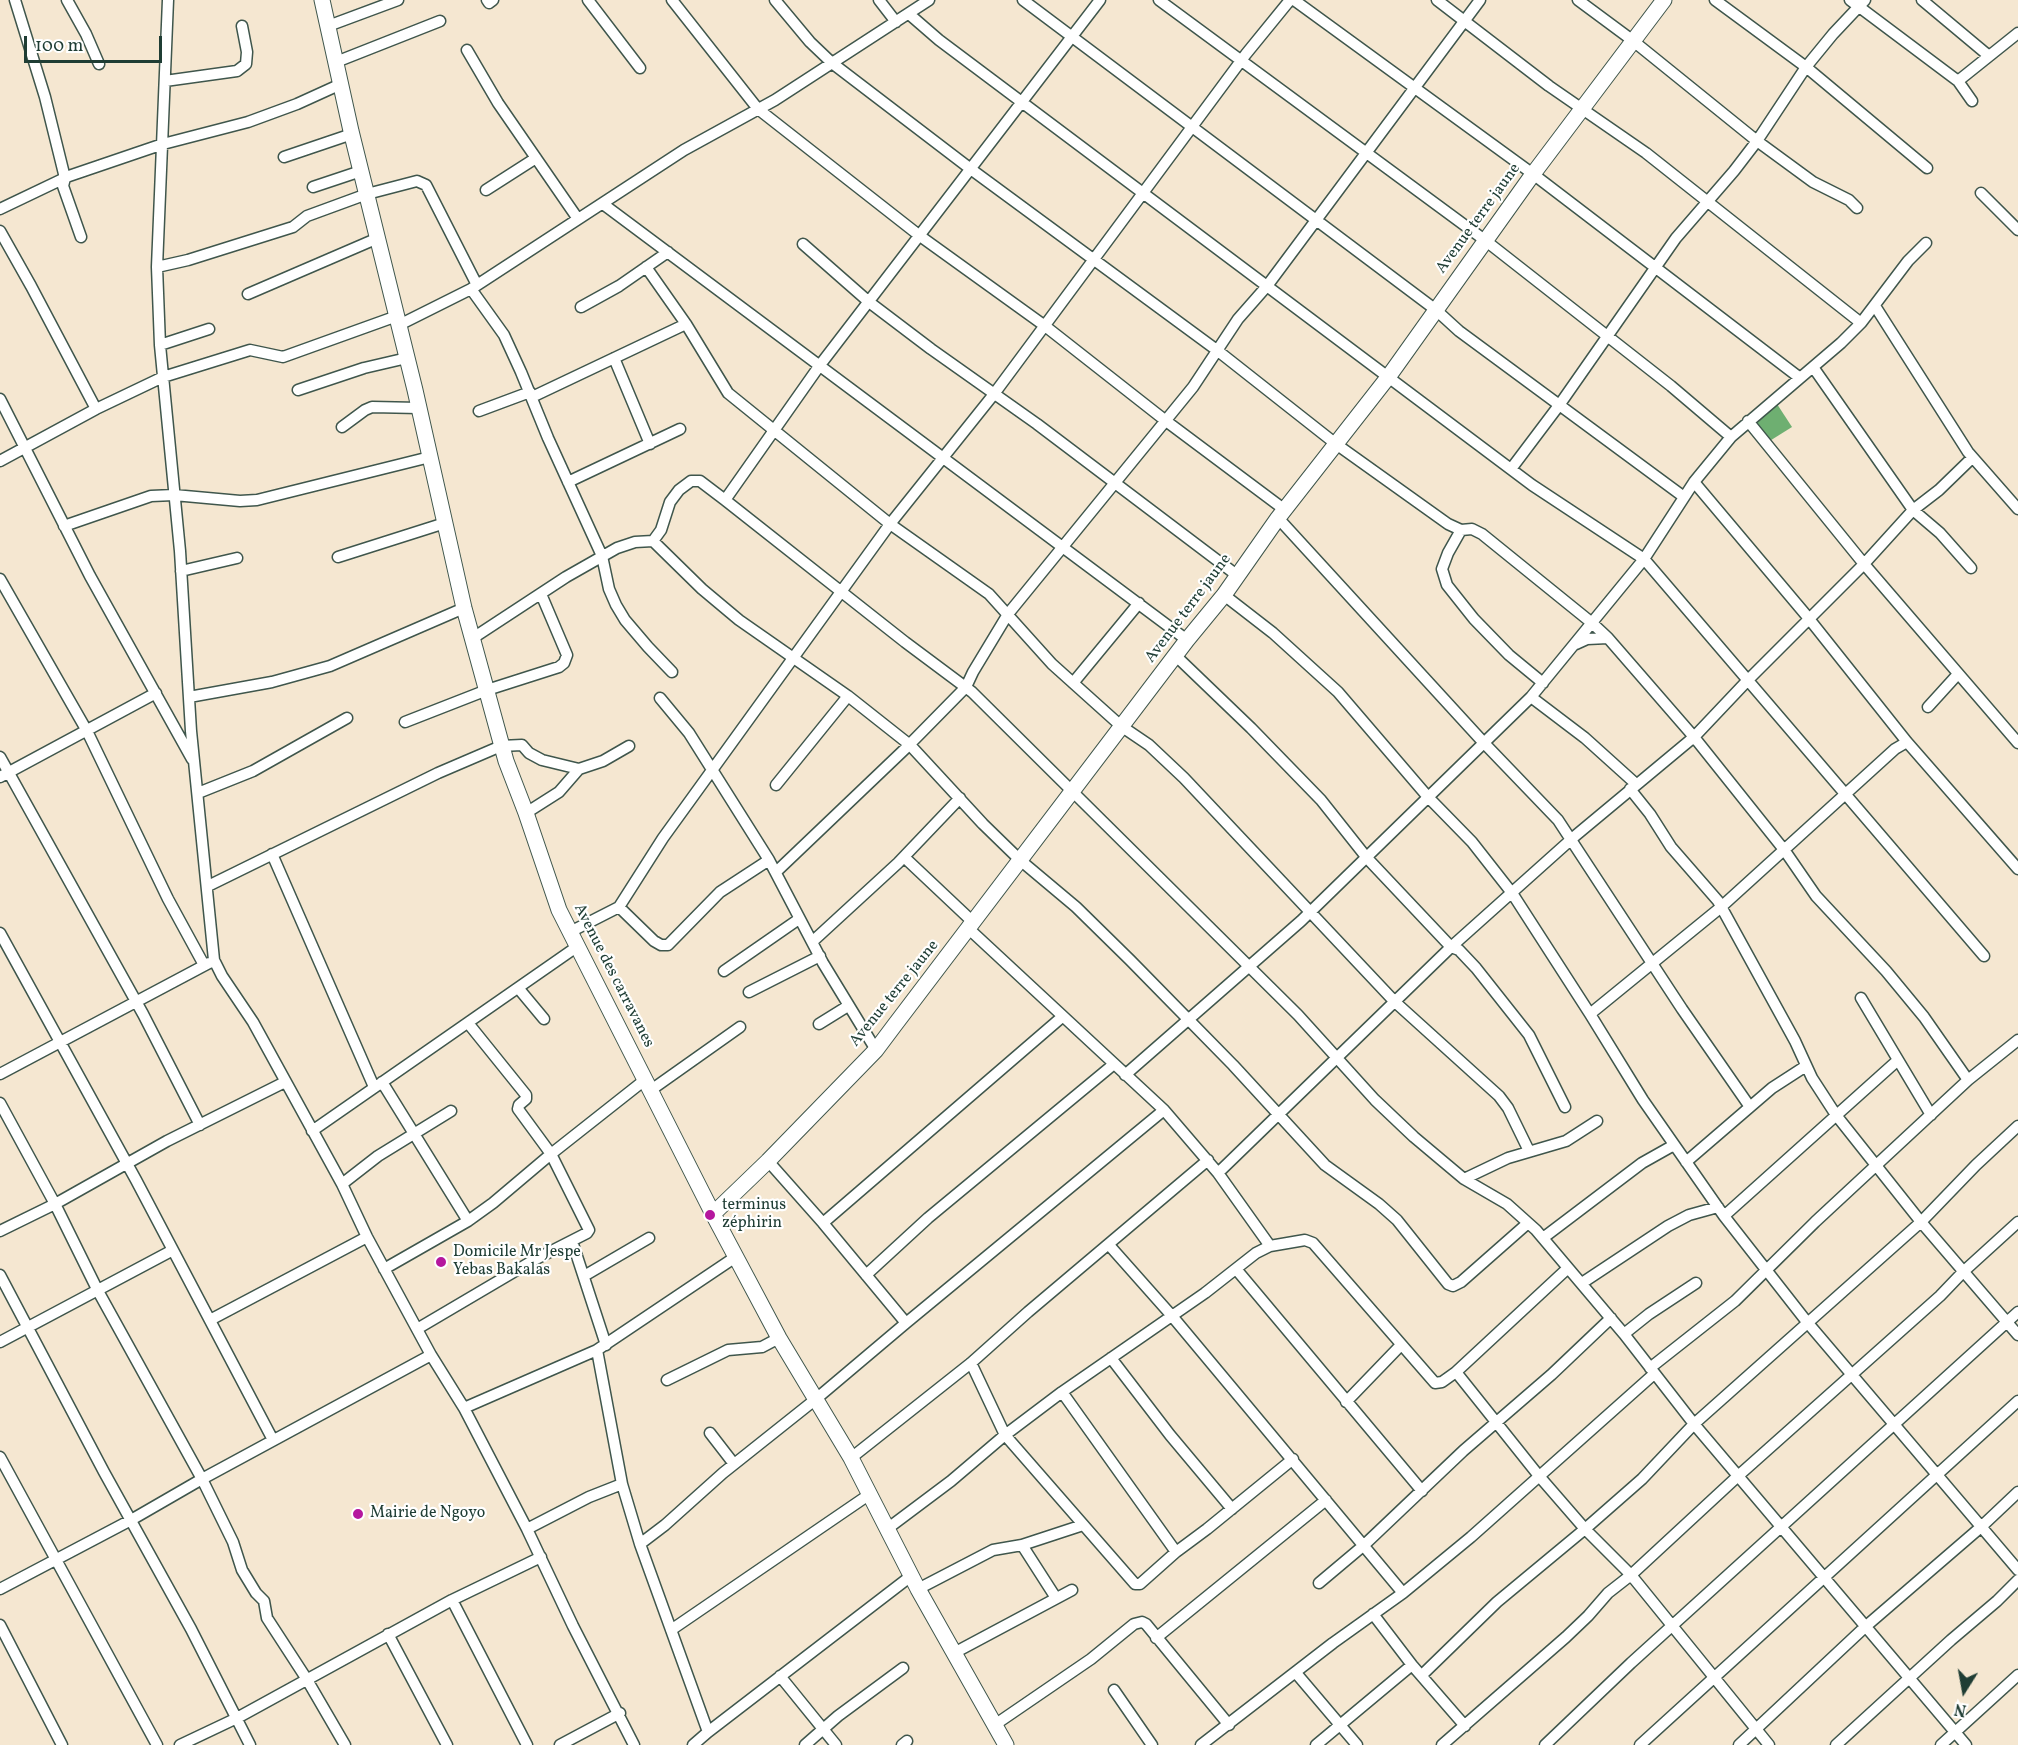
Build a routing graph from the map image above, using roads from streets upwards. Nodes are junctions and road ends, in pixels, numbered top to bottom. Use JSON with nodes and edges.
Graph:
{"nodes":[{"id":1,"x":15,"y":0,"type":"edge"},
{"id":2,"x":67,"y":0,"type":"edge"},
{"id":3,"x":168,"y":0,"type":"edge"},
{"id":4,"x":322,"y":0,"type":"edge"},
{"id":5,"x":398,"y":0,"type":"edge"},
{"id":6,"x":487,"y":0,"type":"edge"},
{"id":7,"x":493,"y":0,"type":"edge"},
{"id":8,"x":588,"y":0,"type":"edge"},
{"id":9,"x":672,"y":0,"type":"edge"},
{"id":10,"x":775,"y":0,"type":"edge"},
{"id":11,"x":879,"y":0,"type":"edge"},
{"id":12,"x":929,"y":0,"type":"edge"},
{"id":13,"x":1023,"y":0,"type":"edge"},
{"id":14,"x":1100,"y":0,"type":"edge"},
{"id":15,"x":1159,"y":0,"type":"edge"},
{"id":16,"x":1292,"y":0,"type":"edge"},
{"id":17,"x":1437,"y":0,"type":"edge"},
{"id":18,"x":1480,"y":0,"type":"edge"},
{"id":19,"x":1578,"y":0,"type":"edge"},
{"id":20,"x":1664,"y":0,"type":"edge"},
{"id":21,"x":1715,"y":0,"type":"edge"},
{"id":22,"x":1850,"y":0,"type":"edge"},
{"id":23,"x":1922,"y":0,"type":"edge"},
{"id":24,"x":1863,"y":4,"type":"edge"},
{"id":25,"x":909,"y":14,"type":"junction"},
{"id":26,"x":1465,"y":20,"type":"junction"},
{"id":27,"x":440,"y":21,"type":"dead end"},
{"id":28,"x":896,"y":22,"type":"junction"},
{"id":29,"x":328,"y":26,"type":"junction"},
{"id":30,"x":242,"y":27,"type":"dead end"},
{"id":31,"x":2018,"y":33,"type":"edge"},
{"id":32,"x":1071,"y":38,"type":"junction"},
{"id":33,"x":1632,"y":40,"type":"junction"},
{"id":34,"x":467,"y":50,"type":"dead end"},
{"id":35,"x":1989,"y":56,"type":"junction"},
{"id":36,"x":1242,"y":60,"type":"junction"},
{"id":37,"x":336,"y":62,"type":"junction"},
{"id":38,"x":832,"y":63,"type":"junction"},
{"id":39,"x":99,"y":64,"type":"dead end"},
{"id":40,"x":1806,"y":67,"type":"junction"},
{"id":41,"x":640,"y":68,"type":"dead end"},
{"id":42,"x":165,"y":81,"type":"junction"},
{"id":43,"x":1958,"y":81,"type":"junction"},
{"id":44,"x":341,"y":84,"type":"junction"},
{"id":45,"x":1415,"y":88,"type":"junction"},
{"id":46,"x":1972,"y":101,"type":"dead end"},
{"id":47,"x":1023,"y":102,"type":"junction"},
{"id":48,"x":758,"y":109,"type":"junction"},
{"id":49,"x":1583,"y":109,"type":"junction"},
{"id":50,"x":1193,"y":128,"type":"junction"},
{"id":51,"x":352,"y":134,"type":"junction"},
{"id":52,"x":1757,"y":141,"type":"junction"},
{"id":53,"x":163,"y":144,"type":"junction"},
{"id":54,"x":1366,"y":154,"type":"junction"},
{"id":55,"x":284,"y":157,"type":"dead end"},
{"id":56,"x":536,"y":158,"type":"junction"},
{"id":57,"x":1927,"y":168,"type":"dead end"},
{"id":58,"x":972,"y":170,"type":"junction"},
{"id":59,"x":361,"y":171,"type":"junction"},
{"id":60,"x":1533,"y":174,"type":"junction"},
{"id":61,"x":65,"y":178,"type":"junction"},
{"id":62,"x":314,"y":187,"type":"dead end"},
{"id":63,"x":486,"y":190,"type":"dead end"},
{"id":64,"x":1982,"y":193,"type":"dead end"},
{"id":65,"x":367,"y":194,"type":"junction"},
{"id":66,"x":1143,"y":194,"type":"junction"},
{"id":67,"x":1707,"y":201,"type":"junction"},
{"id":68,"x":603,"y":204,"type":"junction"},
{"id":69,"x":1857,"y":208,"type":"dead end"},
{"id":70,"x":0,"y":209,"type":"edge"},
{"id":71,"x":578,"y":219,"type":"junction"},
{"id":72,"x":1316,"y":220,"type":"junction"},
{"id":73,"x":2018,"y":230,"type":"edge"},
{"id":74,"x":0,"y":231,"type":"edge"},
{"id":75,"x":920,"y":236,"type":"junction"},
{"id":76,"x":81,"y":237,"type":"dead end"},
{"id":77,"x":378,"y":238,"type":"junction"},
{"id":78,"x":1486,"y":241,"type":"junction"},
{"id":79,"x":1926,"y":243,"type":"dead end"},
{"id":80,"x":802,"y":244,"type":"dead end"},
{"id":81,"x":668,"y":252,"type":"junction"},
{"id":82,"x":1094,"y":260,"type":"junction"},
{"id":83,"x":157,"y":267,"type":"junction"},
{"id":84,"x":646,"y":267,"type":"junction"},
{"id":85,"x":1655,"y":268,"type":"junction"},
{"id":86,"x":474,"y":286,"type":"junction"},
{"id":87,"x":1267,"y":286,"type":"junction"},
{"id":88,"x":248,"y":294,"type":"dead end"},
{"id":89,"x":869,"y":302,"type":"junction"},
{"id":90,"x":1875,"y":306,"type":"junction"},
{"id":91,"x":581,"y":307,"type":"dead end"},
{"id":92,"x":1436,"y":310,"type":"junction"},
{"id":93,"x":398,"y":321,"type":"junction"},
{"id":94,"x":1862,"y":323,"type":"junction"},
{"id":95,"x":686,"y":324,"type":"junction"},
{"id":96,"x":1045,"y":326,"type":"junction"},
{"id":97,"x":209,"y":329,"type":"dead end"},
{"id":98,"x":1607,"y":336,"type":"junction"},
{"id":99,"x":160,"y":345,"type":"junction"},
{"id":100,"x":1218,"y":351,"type":"junction"},
{"id":101,"x":407,"y":358,"type":"junction"},
{"id":102,"x":614,"y":358,"type":"junction"},
{"id":103,"x":820,"y":365,"type":"junction"},
{"id":104,"x":1813,"y":367,"type":"junction"},
{"id":105,"x":1389,"y":376,"type":"junction"},
{"id":106,"x":163,"y":377,"type":"junction"},
{"id":107,"x":1800,"y":378,"type":"junction"},
{"id":108,"x":298,"y":390,"type":"dead end"},
{"id":109,"x":531,"y":394,"type":"junction"},
{"id":110,"x":994,"y":394,"type":"junction"},
{"id":111,"x":0,"y":399,"type":"edge"},
{"id":112,"x":1560,"y":404,"type":"junction"},
{"id":113,"x":419,"y":408,"type":"junction"},
{"id":114,"x":96,"y":409,"type":"junction"},
{"id":115,"x":479,"y":411,"type":"dead end"},
{"id":116,"x":1166,"y":421,"type":"junction"},
{"id":117,"x":1748,"y":421,"type":"junction"},
{"id":118,"x":342,"y":427,"type":"dead end"},
{"id":119,"x":681,"y":429,"type":"dead end"},
{"id":120,"x":772,"y":430,"type":"junction"},
{"id":121,"x":1731,"y":436,"type":"junction"},
{"id":122,"x":650,"y":444,"type":"junction"},
{"id":123,"x":1336,"y":444,"type":"junction"},
{"id":124,"x":26,"y":448,"type":"junction"},
{"id":125,"x":430,"y":457,"type":"junction"},
{"id":126,"x":1972,"y":458,"type":"junction"},
{"id":127,"x":943,"y":459,"type":"junction"},
{"id":128,"x":0,"y":461,"type":"edge"},
{"id":129,"x":1511,"y":469,"type":"junction"},
{"id":130,"x":568,"y":482,"type":"junction"},
{"id":131,"x":1694,"y":482,"type":"junction"},
{"id":132,"x":1115,"y":484,"type":"junction"},
{"id":133,"x":174,"y":495,"type":"junction"},
{"id":134,"x":1684,"y":497,"type":"junction"},
{"id":135,"x":725,"y":500,"type":"junction"},
{"id":136,"x":2018,"y":508,"type":"edge"},
{"id":137,"x":1913,"y":510,"type":"junction"},
{"id":138,"x":1282,"y":514,"type":"junction"},
{"id":139,"x":445,"y":523,"type":"junction"},
{"id":140,"x":890,"y":524,"type":"junction"},
{"id":141,"x":64,"y":526,"type":"junction"},
{"id":142,"x":1461,"y":530,"type":"junction"},
{"id":143,"x":653,"y":541,"type":"junction"},
{"id":144,"x":1064,"y":546,"type":"junction"},
{"id":145,"x":602,"y":556,"type":"junction"},
{"id":146,"x":338,"y":557,"type":"dead end"},
{"id":147,"x":237,"y":558,"type":"dead end"},
{"id":148,"x":1644,"y":560,"type":"junction"},
{"id":149,"x":1864,"y":564,"type":"junction"},
{"id":150,"x":1971,"y":568,"type":"dead end"},
{"id":151,"x":181,"y":571,"type":"junction"},
{"id":152,"x":1238,"y":576,"type":"junction"},
{"id":153,"x":0,"y":579,"type":"edge"},
{"id":154,"x":842,"y":591,"type":"junction"},
{"id":155,"x":541,"y":594,"type":"junction"},
{"id":156,"x":1224,"y":595,"type":"junction"},
{"id":157,"x":1139,"y":603,"type":"junction"},
{"id":158,"x":464,"y":608,"type":"junction"},
{"id":159,"x":1008,"y":614,"type":"junction"},
{"id":160,"x":1809,"y":619,"type":"junction"},
{"id":161,"x":1592,"y":623,"type":"junction"},
{"id":162,"x":473,"y":638,"type":"junction"},
{"id":163,"x":1608,"y":638,"type":"junction"},
{"id":164,"x":1187,"y":640,"type":"junction"},
{"id":165,"x":1574,"y":644,"type":"junction"},
{"id":166,"x":1176,"y":656,"type":"junction"},
{"id":167,"x":793,"y":657,"type":"junction"},
{"id":168,"x":672,"y":672,"type":"dead end"},
{"id":169,"x":1958,"y":674,"type":"junction"},
{"id":170,"x":1747,"y":681,"type":"junction"},
{"id":171,"x":1073,"y":683,"type":"junction"},
{"id":172,"x":1543,"y":683,"type":"junction"},
{"id":173,"x":966,"y":687,"type":"junction"},
{"id":174,"x":487,"y":690,"type":"junction"},
{"id":175,"x":156,"y":693,"type":"junction"},
{"id":176,"x":848,"y":696,"type":"junction"},
{"id":177,"x":189,"y":697,"type":"junction"},
{"id":178,"x":1531,"y":697,"type":"junction"},
{"id":179,"x":660,"y":698,"type":"dead end"},
{"id":180,"x":1928,"y":707,"type":"dead end"},
{"id":181,"x":347,"y":718,"type":"dead end"},
{"id":182,"x":405,"y":722,"type":"dead end"},
{"id":183,"x":1121,"y":726,"type":"junction"},
{"id":184,"x":87,"y":730,"type":"junction"},
{"id":185,"x":1694,"y":737,"type":"junction"},
{"id":186,"x":1907,"y":742,"type":"junction"},
{"id":187,"x":1484,"y":743,"type":"junction"},
{"id":188,"x":2018,"y":743,"type":"edge"},
{"id":189,"x":910,"y":745,"type":"junction"},
{"id":190,"x":501,"y":746,"type":"junction"},
{"id":191,"x":629,"y":746,"type":"dead end"},
{"id":192,"x":0,"y":757,"type":"edge"},
{"id":193,"x":194,"y":764,"type":"junction"},
{"id":194,"x":579,"y":769,"type":"junction"},
{"id":195,"x":712,"y":770,"type":"junction"},
{"id":196,"x":4,"y":775,"type":"edge"},
{"id":197,"x":776,"y":785,"type":"dead end"},
{"id":198,"x":1633,"y":787,"type":"junction"},
{"id":199,"x":1073,"y":792,"type":"junction"},
{"id":200,"x":198,"y":793,"type":"junction"},
{"id":201,"x":1845,"y":794,"type":"junction"},
{"id":202,"x":960,"y":798,"type":"junction"},
{"id":203,"x":1428,"y":798,"type":"junction"},
{"id":204,"x":526,"y":813,"type":"junction"},
{"id":205,"x":1572,"y":839,"type":"junction"},
{"id":206,"x":1785,"y":851,"type":"junction"},
{"id":207,"x":272,"y":854,"type":"junction"},
{"id":208,"x":904,"y":857,"type":"junction"},
{"id":209,"x":1367,"y":858,"type":"junction"},
{"id":210,"x":769,"y":860,"type":"junction"},
{"id":211,"x":1020,"y":860,"type":"junction"},
{"id":212,"x":2018,"y":869,"type":"edge"},
{"id":213,"x":776,"y":872,"type":"junction"},
{"id":214,"x":208,"y":886,"type":"junction"},
{"id":215,"x":1512,"y":893,"type":"junction"},
{"id":216,"x":619,"y":907,"type":"junction"},
{"id":217,"x":1720,"y":908,"type":"junction"},
{"id":218,"x":1310,"y":912,"type":"junction"},
{"id":219,"x":800,"y":919,"type":"junction"},
{"id":220,"x":971,"y":926,"type":"junction"},
{"id":221,"x":570,"y":932,"type":"junction"},
{"id":222,"x":0,"y":933,"type":"edge"},
{"id":223,"x":812,"y":942,"type":"junction"},
{"id":224,"x":578,"y":946,"type":"junction"},
{"id":225,"x":1451,"y":946,"type":"junction"},
{"id":226,"x":820,"y":956,"type":"junction"},
{"id":227,"x":1984,"y":956,"type":"dead end"},
{"id":228,"x":209,"y":963,"type":"junction"},
{"id":229,"x":1652,"y":964,"type":"junction"},
{"id":230,"x":1249,"y":968,"type":"junction"},
{"id":231,"x":724,"y":971,"type":"dead end"},
{"id":232,"x":519,"y":988,"type":"junction"},
{"id":233,"x":749,"y":992,"type":"dead end"},
{"id":234,"x":1862,"y":998,"type":"dead end"},
{"id":235,"x":136,"y":1002,"type":"junction"},
{"id":236,"x":1395,"y":1002,"type":"junction"},
{"id":237,"x":848,"y":1006,"type":"junction"},
{"id":238,"x":1590,"y":1014,"type":"junction"},
{"id":239,"x":1062,"y":1017,"type":"junction"},
{"id":240,"x":544,"y":1019,"type":"dead end"},
{"id":241,"x":1188,"y":1020,"type":"junction"},
{"id":242,"x":468,"y":1023,"type":"junction"},
{"id":243,"x":819,"y":1024,"type":"dead end"},
{"id":244,"x":740,"y":1027,"type":"dead end"},
{"id":245,"x":2018,"y":1040,"type":"edge"},
{"id":246,"x":60,"y":1041,"type":"junction"},
{"id":247,"x":876,"y":1050,"type":"junction"},
{"id":248,"x":1337,"y":1057,"type":"junction"},
{"id":249,"x":1898,"y":1060,"type":"junction"},
{"id":250,"x":1114,"y":1064,"type":"junction"},
{"id":251,"x":1806,"y":1066,"type":"junction"},
{"id":252,"x":0,"y":1074,"type":"edge"},
{"id":253,"x":1125,"y":1075,"type":"junction"},
{"id":254,"x":1968,"y":1080,"type":"junction"},
{"id":255,"x":285,"y":1082,"type":"junction"},
{"id":256,"x":648,"y":1084,"type":"junction"},
{"id":257,"x":378,"y":1085,"type":"junction"},
{"id":258,"x":0,"y":1103,"type":"edge"},
{"id":259,"x":1565,"y":1107,"type":"dead end"},
{"id":260,"x":1750,"y":1107,"type":"junction"},
{"id":261,"x":1164,"y":1110,"type":"junction"},
{"id":262,"x":451,"y":1111,"type":"dead end"},
{"id":263,"x":1278,"y":1113,"type":"junction"},
{"id":264,"x":1836,"y":1115,"type":"junction"},
{"id":265,"x":1931,"y":1115,"type":"junction"},
{"id":266,"x":1597,"y":1121,"type":"dead end"},
{"id":267,"x":200,"y":1125,"type":"junction"},
{"id":268,"x":2018,"y":1126,"type":"edge"},
{"id":269,"x":312,"y":1131,"type":"junction"},
{"id":270,"x":414,"y":1133,"type":"junction"},
{"id":271,"x":1674,"y":1145,"type":"junction"},
{"id":272,"x":1529,"y":1151,"type":"junction"},
{"id":273,"x":551,"y":1154,"type":"junction"},
{"id":274,"x":1208,"y":1160,"type":"junction"},
{"id":275,"x":768,"y":1161,"type":"junction"},
{"id":276,"x":1686,"y":1162,"type":"junction"},
{"id":277,"x":127,"y":1164,"type":"junction"},
{"id":278,"x":1876,"y":1166,"type":"junction"},
{"id":279,"x":1218,"y":1173,"type":"junction"},
{"id":280,"x":1464,"y":1179,"type":"junction"},
{"id":281,"x":342,"y":1184,"type":"junction"},
{"id":282,"x":55,"y":1204,"type":"junction"},
{"id":283,"x":1721,"y":1211,"type":"junction"},
{"id":284,"x":713,"y":1214,"type":"junction"},
{"id":285,"x":468,"y":1221,"type":"junction"},
{"id":286,"x":1921,"y":1222,"type":"junction"},
{"id":287,"x":2018,"y":1222,"type":"edge"},
{"id":288,"x":823,"y":1223,"type":"junction"},
{"id":289,"x":1528,"y":1223,"type":"junction"},
{"id":290,"x":0,"y":1231,"type":"edge"},
{"id":291,"x":367,"y":1237,"type":"junction"},
{"id":292,"x":649,"y":1238,"type":"dead end"},
{"id":293,"x":1543,"y":1238,"type":"junction"},
{"id":294,"x":573,"y":1240,"type":"junction"},
{"id":295,"x":1108,"y":1245,"type":"junction"},
{"id":296,"x":1270,"y":1246,"type":"junction"},
{"id":297,"x":173,"y":1250,"type":"junction"},
{"id":298,"x":736,"y":1256,"type":"junction"},
{"id":299,"x":1568,"y":1268,"type":"junction"},
{"id":300,"x":384,"y":1269,"type":"junction"},
{"id":301,"x":1236,"y":1269,"type":"junction"},
{"id":302,"x":1766,"y":1269,"type":"junction"},
{"id":303,"x":1963,"y":1272,"type":"junction"},
{"id":304,"x":0,"y":1275,"type":"edge"},
{"id":305,"x":866,"y":1275,"type":"junction"},
{"id":306,"x":584,"y":1276,"type":"junction"},
{"id":307,"x":1696,"y":1282,"type":"dead end"},
{"id":308,"x":1582,"y":1283,"type":"junction"},
{"id":309,"x":98,"y":1290,"type":"junction"},
{"id":310,"x":2018,"y":1312,"type":"edge"},
{"id":311,"x":1172,"y":1316,"type":"junction"},
{"id":312,"x":1611,"y":1318,"type":"junction"},
{"id":313,"x":210,"y":1320,"type":"junction"},
{"id":314,"x":1807,"y":1322,"type":"junction"},
{"id":315,"x":2007,"y":1322,"type":"junction"},
{"id":316,"x":906,"y":1323,"type":"junction"},
{"id":317,"x":28,"y":1327,"type":"junction"},
{"id":318,"x":417,"y":1329,"type":"junction"},
{"id":319,"x":1624,"y":1334,"type":"junction"},
{"id":320,"x":2018,"y":1335,"type":"edge"},
{"id":321,"x":779,"y":1338,"type":"junction"},
{"id":322,"x":0,"y":1342,"type":"edge"},
{"id":323,"x":1401,"y":1345,"type":"junction"},
{"id":324,"x":601,"y":1347,"type":"junction"},
{"id":325,"x":431,"y":1355,"type":"junction"},
{"id":326,"x":1111,"y":1358,"type":"junction"},
{"id":327,"x":971,"y":1363,"type":"junction"},
{"id":328,"x":1652,"y":1371,"type":"junction"},
{"id":329,"x":1456,"y":1372,"type":"junction"},
{"id":330,"x":1852,"y":1373,"type":"junction"},
{"id":331,"x":667,"y":1380,"type":"dead end"},
{"id":332,"x":1062,"y":1392,"type":"junction"},
{"id":333,"x":816,"y":1399,"type":"junction"},
{"id":334,"x":2018,"y":1401,"type":"edge"},
{"id":335,"x":1346,"y":1402,"type":"junction"},
{"id":336,"x":464,"y":1408,"type":"junction"},
{"id":337,"x":1496,"y":1422,"type":"junction"},
{"id":338,"x":1894,"y":1423,"type":"junction"},
{"id":339,"x":1695,"y":1424,"type":"junction"},
{"id":340,"x":710,"y":1433,"type":"dead end"},
{"id":341,"x":1005,"y":1435,"type":"junction"},
{"id":342,"x":273,"y":1440,"type":"junction"},
{"id":343,"x":0,"y":1457,"type":"edge"},
{"id":344,"x":851,"y":1458,"type":"junction"},
{"id":345,"x":1293,"y":1459,"type":"junction"},
{"id":346,"x":734,"y":1464,"type":"junction"},
{"id":347,"x":1937,"y":1475,"type":"junction"},
{"id":348,"x":1539,"y":1476,"type":"junction"},
{"id":349,"x":1738,"y":1476,"type":"junction"},
{"id":350,"x":202,"y":1479,"type":"junction"},
{"id":351,"x":622,"y":1484,"type":"junction"},
{"id":352,"x":1422,"y":1491,"type":"junction"},
{"id":353,"x":2018,"y":1492,"type":"edge"},
{"id":354,"x":870,"y":1494,"type":"junction"},
{"id":355,"x":1326,"y":1500,"type":"junction"},
{"id":356,"x":1232,"y":1509,"type":"junction"},
{"id":357,"x":131,"y":1520,"type":"junction"},
{"id":358,"x":1083,"y":1525,"type":"junction"},
{"id":359,"x":1782,"y":1526,"type":"junction"},
{"id":360,"x":1981,"y":1527,"type":"junction"},
{"id":361,"x":527,"y":1529,"type":"junction"},
{"id":362,"x":887,"y":1529,"type":"junction"},
{"id":363,"x":1585,"y":1529,"type":"junction"},
{"id":364,"x":640,"y":1544,"type":"junction"},
{"id":365,"x":1022,"y":1545,"type":"junction"},
{"id":366,"x":1363,"y":1546,"type":"junction"},
{"id":367,"x":1176,"y":1552,"type":"junction"},
{"id":368,"x":541,"y":1557,"type":"junction"},
{"id":369,"x":55,"y":1560,"type":"junction"},
{"id":370,"x":2018,"y":1570,"type":"edge"},
{"id":371,"x":1631,"y":1575,"type":"junction"},
{"id":372,"x":1824,"y":1576,"type":"junction"},
{"id":373,"x":2018,"y":1580,"type":"edge"},
{"id":374,"x":914,"y":1583,"type":"junction"},
{"id":375,"x":1319,"y":1583,"type":"dead end"},
{"id":376,"x":0,"y":1589,"type":"edge"},
{"id":377,"x":1072,"y":1590,"type":"dead end"},
{"id":378,"x":1403,"y":1593,"type":"junction"},
{"id":379,"x":1056,"y":1598,"type":"junction"},
{"id":380,"x":452,"y":1600,"type":"junction"},
{"id":381,"x":1373,"y":1614,"type":"junction"},
{"id":382,"x":0,"y":1625,"type":"edge"},
{"id":383,"x":1672,"y":1627,"type":"junction"},
{"id":384,"x":1865,"y":1627,"type":"junction"},
{"id":385,"x":671,"y":1630,"type":"junction"},
{"id":386,"x":388,"y":1634,"type":"junction"},
{"id":387,"x":1156,"y":1638,"type":"junction"},
{"id":388,"x":954,"y":1653,"type":"junction"},
{"id":389,"x":1412,"y":1665,"type":"junction"},
{"id":390,"x":903,"y":1668,"type":"dead end"},
{"id":391,"x":1296,"y":1673,"type":"junction"},
{"id":392,"x":1422,"y":1675,"type":"junction"},
{"id":393,"x":2018,"y":1675,"type":"edge"},
{"id":394,"x":780,"y":1676,"type":"junction"},
{"id":395,"x":306,"y":1678,"type":"junction"},
{"id":396,"x":1910,"y":1678,"type":"junction"},
{"id":397,"x":1715,"y":1679,"type":"junction"},
{"id":398,"x":1114,"y":1690,"type":"dead end"},
{"id":399,"x":620,"y":1713,"type":"junction"},
{"id":400,"x":237,"y":1718,"type":"junction"},
{"id":401,"x":996,"y":1724,"type":"junction"},
{"id":402,"x":1229,"y":1725,"type":"junction"},
{"id":403,"x":1339,"y":1725,"type":"junction"},
{"id":404,"x":1465,"y":1726,"type":"junction"},
{"id":405,"x":823,"y":1729,"type":"junction"},
{"id":406,"x":1756,"y":1730,"type":"junction"},
{"id":407,"x":708,"y":1732,"type":"junction"},
{"id":408,"x":1955,"y":1732,"type":"junction"},
{"id":409,"x":62,"y":1745,"type":"edge"},
{"id":410,"x":157,"y":1745,"type":"edge"},
{"id":411,"x":180,"y":1745,"type":"edge"},
{"id":412,"x":250,"y":1745,"type":"edge"},
{"id":413,"x":345,"y":1745,"type":"edge"},
{"id":414,"x":447,"y":1745,"type":"edge"},
{"id":415,"x":527,"y":1745,"type":"edge"},
{"id":416,"x":560,"y":1745,"type":"edge"},
{"id":417,"x":634,"y":1745,"type":"edge"},
{"id":418,"x":693,"y":1745,"type":"edge"},
{"id":419,"x":805,"y":1745,"type":"edge"},
{"id":420,"x":836,"y":1745,"type":"edge"},
{"id":421,"x":1006,"y":1745,"type":"edge"},
{"id":422,"x":1152,"y":1745,"type":"edge"},
{"id":423,"x":1201,"y":1745,"type":"edge"},
{"id":424,"x":1317,"y":1745,"type":"edge"},
{"id":425,"x":1357,"y":1745,"type":"edge"},
{"id":426,"x":1442,"y":1745,"type":"edge"},
{"id":427,"x":1545,"y":1745,"type":"edge"},
{"id":428,"x":1640,"y":1745,"type":"edge"},
{"id":429,"x":1739,"y":1745,"type":"edge"},
{"id":430,"x":1769,"y":1745,"type":"edge"},
{"id":431,"x":1836,"y":1745,"type":"edge"},
{"id":432,"x":1941,"y":1745,"type":"edge"},
{"id":433,"x":1966,"y":1745,"type":"edge"}],
"edges":[{"from":1,"to":61,"type":"street"},
{"from":2,"to":39,"type":"street"},
{"from":3,"to":42,"type":"street"},
{"from":4,"to":29,"type":"street","name":"Avenue des carravanes"},
{"from":5,"to":29,"type":"street"},
{"from":6,"to":7,"type":"street"},
{"from":8,"to":41,"type":"street"},
{"from":9,"to":48,"type":"street"},
{"from":10,"to":38,"type":"street"},
{"from":11,"to":28,"type":"street"},
{"from":12,"to":25,"type":"street"},
{"from":13,"to":32,"type":"street"},
{"from":14,"to":32,"type":"street"},
{"from":15,"to":36,"type":"street"},
{"from":16,"to":36,"type":"street"},
{"from":16,"to":45,"type":"street"},
{"from":17,"to":26,"type":"street"},
{"from":18,"to":26,"type":"street"},
{"from":19,"to":33,"type":"street"},
{"from":20,"to":33,"type":"street","name":"Avenue terre jaune"},
{"from":21,"to":40,"type":"street"},
{"from":22,"to":24,"type":"street"},
{"from":23,"to":35,"type":"street"},
{"from":24,"to":40,"type":"street"},
{"from":24,"to":43,"type":"street"},
{"from":25,"to":28,"type":"street"},
{"from":25,"to":47,"type":"street"},
{"from":26,"to":45,"type":"street"},
{"from":26,"to":49,"type":"street"},
{"from":27,"to":37,"type":"street"},
{"from":28,"to":38,"type":"street"},
{"from":29,"to":37,"type":"street","name":"Avenue des carravanes"},
{"from":30,"to":42,"type":"street"},
{"from":31,"to":35,"type":"street"},
{"from":32,"to":47,"type":"street"},
{"from":32,"to":50,"type":"street"},
{"from":33,"to":49,"type":"street","name":"Avenue terre jaune"},
{"from":33,"to":52,"type":"street"},
{"from":34,"to":56,"type":"street"},
{"from":35,"to":43,"type":"street"},
{"from":36,"to":50,"type":"street"},
{"from":36,"to":54,"type":"street"},
{"from":37,"to":44,"type":"street","name":"Avenue des carravanes"},
{"from":38,"to":48,"type":"street"},
{"from":38,"to":58,"type":"street"},
{"from":40,"to":52,"type":"street"},
{"from":40,"to":57,"type":"street"},
{"from":42,"to":53,"type":"street"},
{"from":43,"to":46,"type":"street"},
{"from":44,"to":51,"type":"street","name":"Avenue des carravanes"},
{"from":44,"to":53,"type":"street"},
{"from":45,"to":54,"type":"street"},
{"from":45,"to":60,"type":"street"},
{"from":47,"to":58,"type":"street"},
{"from":47,"to":66,"type":"street"},
{"from":48,"to":68,"type":"street"},
{"from":48,"to":75,"type":"street"},
{"from":49,"to":60,"type":"street","name":"Avenue terre jaune"},
{"from":49,"to":67,"type":"street"},
{"from":50,"to":66,"type":"street"},
{"from":50,"to":72,"type":"street"},
{"from":51,"to":55,"type":"street"},
{"from":51,"to":59,"type":"street","name":"Avenue des carravanes"},
{"from":52,"to":67,"type":"street"},
{"from":52,"to":69,"type":"street"},
{"from":53,"to":61,"type":"street"},
{"from":53,"to":83,"type":"street"},
{"from":54,"to":72,"type":"street"},
{"from":54,"to":78,"type":"street"},
{"from":56,"to":63,"type":"street"},
{"from":56,"to":71,"type":"street"},
{"from":58,"to":75,"type":"street"},
{"from":58,"to":82,"type":"street"},
{"from":59,"to":62,"type":"street"},
{"from":59,"to":65,"type":"street","name":"Avenue des carravanes"},
{"from":60,"to":78,"type":"street","name":"Avenue terre jaune"},
{"from":60,"to":85,"type":"street"},
{"from":61,"to":70,"type":"street"},
{"from":61,"to":76,"type":"street"},
{"from":64,"to":73,"type":"street"},
{"from":65,"to":77,"type":"street","name":"Avenue des carravanes"},
{"from":65,"to":83,"type":"street"},
{"from":65,"to":86,"type":"street"},
{"from":66,"to":82,"type":"street"},
{"from":66,"to":87,"type":"street"},
{"from":67,"to":85,"type":"street"},
{"from":67,"to":94,"type":"street"},
{"from":68,"to":71,"type":"street"},
{"from":68,"to":81,"type":"street"},
{"from":71,"to":86,"type":"street"},
{"from":72,"to":87,"type":"street"},
{"from":72,"to":92,"type":"street"},
{"from":74,"to":114,"type":"street"},
{"from":75,"to":89,"type":"street"},
{"from":75,"to":96,"type":"street"},
{"from":77,"to":88,"type":"street"},
{"from":77,"to":93,"type":"street","name":"Avenue des carravanes"},
{"from":78,"to":92,"type":"street","name":"Avenue terre jaune"},
{"from":78,"to":98,"type":"street"},
{"from":79,"to":90,"type":"street"},
{"from":80,"to":89,"type":"street"},
{"from":81,"to":84,"type":"street"},
{"from":81,"to":103,"type":"street"},
{"from":82,"to":96,"type":"street"},
{"from":82,"to":100,"type":"street"},
{"from":83,"to":99,"type":"street"},
{"from":84,"to":91,"type":"street"},
{"from":84,"to":95,"type":"street"},
{"from":85,"to":98,"type":"street"},
{"from":85,"to":107,"type":"street"},
{"from":86,"to":93,"type":"street"},
{"from":86,"to":109,"type":"street"},
{"from":87,"to":100,"type":"street"},
{"from":87,"to":105,"type":"street"},
{"from":89,"to":103,"type":"street"},
{"from":89,"to":110,"type":"street"},
{"from":90,"to":94,"type":"street"},
{"from":90,"to":126,"type":"street"},
{"from":92,"to":105,"type":"street","name":"Avenue terre jaune"},
{"from":92,"to":112,"type":"street"},
{"from":93,"to":101,"type":"street","name":"Avenue des carravanes"},
{"from":93,"to":106,"type":"street"},
{"from":94,"to":104,"type":"street"},
{"from":95,"to":102,"type":"street"},
{"from":95,"to":120,"type":"street"},
{"from":96,"to":110,"type":"street"},
{"from":96,"to":116,"type":"street"},
{"from":97,"to":99,"type":"street"},
{"from":98,"to":112,"type":"street"},
{"from":98,"to":121,"type":"street"},
{"from":99,"to":106,"type":"street"},
{"from":100,"to":116,"type":"street"},
{"from":100,"to":123,"type":"street"},
{"from":101,"to":108,"type":"street"},
{"from":101,"to":113,"type":"street","name":"Avenue des carravanes"},
{"from":102,"to":109,"type":"street"},
{"from":102,"to":122,"type":"street"},
{"from":103,"to":120,"type":"street"},
{"from":103,"to":127,"type":"street"},
{"from":104,"to":107,"type":"street"},
{"from":104,"to":137,"type":"street"},
{"from":105,"to":123,"type":"street","name":"Avenue terre jaune"},
{"from":105,"to":129,"type":"street"},
{"from":106,"to":114,"type":"street"},
{"from":106,"to":133,"type":"street"},
{"from":107,"to":117,"type":"street"},
{"from":109,"to":115,"type":"street"},
{"from":109,"to":130,"type":"street"},
{"from":110,"to":127,"type":"street"},
{"from":110,"to":132,"type":"street"},
{"from":111,"to":124,"type":"street"},
{"from":112,"to":129,"type":"street"},
{"from":112,"to":134,"type":"street"},
{"from":113,"to":118,"type":"street"},
{"from":113,"to":125,"type":"street","name":"Avenue des carravanes"},
{"from":114,"to":124,"type":"street"},
{"from":116,"to":132,"type":"street"},
{"from":116,"to":138,"type":"street"},
{"from":117,"to":121,"type":"street"},
{"from":117,"to":149,"type":"street"},
{"from":119,"to":122,"type":"street"},
{"from":120,"to":135,"type":"street"},
{"from":120,"to":140,"type":"street"},
{"from":121,"to":131,"type":"street"},
{"from":122,"to":130,"type":"street"},
{"from":123,"to":138,"type":"street","name":"Avenue terre jaune"},
{"from":123,"to":142,"type":"street"},
{"from":124,"to":128,"type":"street"},
{"from":124,"to":141,"type":"street"},
{"from":125,"to":133,"type":"street"},
{"from":125,"to":139,"type":"street","name":"Avenue des carravanes"},
{"from":126,"to":136,"type":"street"},
{"from":126,"to":137,"type":"street"},
{"from":127,"to":140,"type":"street"},
{"from":127,"to":144,"type":"street"},
{"from":129,"to":148,"type":"street"},
{"from":130,"to":145,"type":"street"},
{"from":131,"to":134,"type":"street"},
{"from":131,"to":160,"type":"street"},
{"from":132,"to":144,"type":"street"},
{"from":132,"to":152,"type":"street"},
{"from":133,"to":141,"type":"street"},
{"from":133,"to":151,"type":"street"},
{"from":134,"to":148,"type":"street"},
{"from":135,"to":143,"type":"street"},
{"from":135,"to":154,"type":"street"},
{"from":137,"to":149,"type":"street"},
{"from":137,"to":150,"type":"street"},
{"from":138,"to":152,"type":"street","name":"Avenue terre jaune"},
{"from":138,"to":187,"type":"street"},
{"from":139,"to":146,"type":"street"},
{"from":139,"to":158,"type":"street","name":"Avenue des carravanes"},
{"from":140,"to":154,"type":"street"},
{"from":140,"to":159,"type":"street"},
{"from":141,"to":175,"type":"street"},
{"from":142,"to":161,"type":"street"},
{"from":142,"to":172,"type":"street"},
{"from":143,"to":145,"type":"street"},
{"from":143,"to":167,"type":"street"},
{"from":144,"to":157,"type":"street"},
{"from":144,"to":159,"type":"street"},
{"from":145,"to":155,"type":"street"},
{"from":145,"to":168,"type":"street"},
{"from":147,"to":151,"type":"street"},
{"from":148,"to":161,"type":"street"},
{"from":148,"to":170,"type":"street"},
{"from":149,"to":160,"type":"street"},
{"from":149,"to":169,"type":"street"},
{"from":151,"to":177,"type":"street"},
{"from":152,"to":156,"type":"street","name":"Avenue terre jaune"},
{"from":153,"to":184,"type":"street"},
{"from":154,"to":167,"type":"street"},
{"from":154,"to":173,"type":"street"},
{"from":155,"to":162,"type":"street"},
{"from":155,"to":174,"type":"street"},
{"from":156,"to":164,"type":"street","name":"Avenue terre jaune"},
{"from":156,"to":203,"type":"street"},
{"from":157,"to":164,"type":"street"},
{"from":157,"to":171,"type":"street"},
{"from":158,"to":162,"type":"street","name":"Avenue des carravanes"},
{"from":158,"to":177,"type":"street"},
{"from":159,"to":171,"type":"street"},
{"from":159,"to":173,"type":"street"},
{"from":160,"to":170,"type":"street"},
{"from":160,"to":186,"type":"street"},
{"from":161,"to":163,"type":"street"},
{"from":161,"to":165,"type":"street"},
{"from":162,"to":174,"type":"street","name":"Avenue des carravanes"},
{"from":163,"to":165,"type":"street"},
{"from":163,"to":185,"type":"street"},
{"from":164,"to":166,"type":"street","name":"Avenue terre jaune"},
{"from":165,"to":172,"type":"street"},
{"from":166,"to":183,"type":"street","name":"Avenue terre jaune"},
{"from":166,"to":209,"type":"street"},
{"from":167,"to":176,"type":"street"},
{"from":167,"to":195,"type":"street"},
{"from":169,"to":180,"type":"street"},
{"from":169,"to":188,"type":"street"},
{"from":170,"to":185,"type":"street"},
{"from":170,"to":201,"type":"street"},
{"from":171,"to":183,"type":"street"},
{"from":172,"to":178,"type":"street"},
{"from":173,"to":189,"type":"street"},
{"from":173,"to":199,"type":"street"},
{"from":174,"to":182,"type":"street"},
{"from":174,"to":190,"type":"street","name":"Avenue des carravanes"},
{"from":175,"to":184,"type":"street"},
{"from":175,"to":193,"type":"street"},
{"from":176,"to":189,"type":"street"},
{"from":176,"to":197,"type":"street"},
{"from":177,"to":193,"type":"street"},
{"from":178,"to":187,"type":"street"},
{"from":178,"to":198,"type":"street"},
{"from":179,"to":195,"type":"street"},
{"from":181,"to":200,"type":"street"},
{"from":183,"to":199,"type":"street","name":"Avenue terre jaune"},
{"from":183,"to":218,"type":"street"},
{"from":184,"to":196,"type":"street"},
{"from":184,"to":228,"type":"street"},
{"from":185,"to":198,"type":"street"},
{"from":185,"to":206,"type":"street"},
{"from":186,"to":201,"type":"street"},
{"from":186,"to":212,"type":"street"},
{"from":187,"to":203,"type":"street"},
{"from":187,"to":205,"type":"street"},
{"from":189,"to":202,"type":"street"},
{"from":189,"to":213,"type":"street"},
{"from":190,"to":194,"type":"street"},
{"from":190,"to":204,"type":"street","name":"Avenue des carravanes"},
{"from":190,"to":207,"type":"street"},
{"from":191,"to":194,"type":"street"},
{"from":192,"to":196,"type":"street"},
{"from":193,"to":200,"type":"street"},
{"from":194,"to":204,"type":"street"},
{"from":195,"to":210,"type":"street"},
{"from":195,"to":216,"type":"street"},
{"from":196,"to":235,"type":"street"},
{"from":198,"to":205,"type":"street"},
{"from":198,"to":217,"type":"street"},
{"from":199,"to":211,"type":"street","name":"Avenue terre jaune"},
{"from":199,"to":230,"type":"street"},
{"from":200,"to":214,"type":"street"},
{"from":201,"to":206,"type":"street"},
{"from":201,"to":227,"type":"street"},
{"from":202,"to":208,"type":"street"},
{"from":202,"to":211,"type":"street"},
{"from":203,"to":209,"type":"street"},
{"from":203,"to":215,"type":"street"},
{"from":204,"to":221,"type":"street","name":"Avenue des carravanes"},
{"from":205,"to":215,"type":"street"},
{"from":205,"to":229,"type":"street"},
{"from":206,"to":217,"type":"street"},
{"from":206,"to":254,"type":"street"},
{"from":207,"to":214,"type":"street"},
{"from":207,"to":257,"type":"street"},
{"from":208,"to":220,"type":"street"},
{"from":208,"to":223,"type":"street"},
{"from":209,"to":218,"type":"street"},
{"from":209,"to":225,"type":"street"},
{"from":210,"to":213,"type":"street"},
{"from":210,"to":216,"type":"street"},
{"from":211,"to":220,"type":"street","name":"Avenue terre jaune"},
{"from":211,"to":241,"type":"street"},
{"from":213,"to":219,"type":"street"},
{"from":214,"to":228,"type":"street"},
{"from":215,"to":225,"type":"street"},
{"from":215,"to":238,"type":"street"},
{"from":216,"to":221,"type":"street"},
{"from":217,"to":229,"type":"street"},
{"from":217,"to":251,"type":"street"},
{"from":218,"to":230,"type":"street"},
{"from":218,"to":236,"type":"street"},
{"from":219,"to":223,"type":"street"},
{"from":219,"to":231,"type":"street"},
{"from":220,"to":239,"type":"street"},
{"from":220,"to":247,"type":"street","name":"Avenue terre jaune"},
{"from":221,"to":224,"type":"street","name":"Avenue des carravanes"},
{"from":222,"to":246,"type":"street"},
{"from":223,"to":226,"type":"street"},
{"from":224,"to":232,"type":"street"},
{"from":224,"to":256,"type":"street","name":"Avenue des carravanes"},
{"from":225,"to":236,"type":"street"},
{"from":225,"to":259,"type":"street"},
{"from":226,"to":233,"type":"street"},
{"from":226,"to":237,"type":"street"},
{"from":228,"to":235,"type":"street"},
{"from":228,"to":255,"type":"street"},
{"from":229,"to":238,"type":"street"},
{"from":229,"to":260,"type":"street"},
{"from":230,"to":241,"type":"street"},
{"from":230,"to":248,"type":"street"},
{"from":232,"to":240,"type":"street"},
{"from":232,"to":242,"type":"street"},
{"from":234,"to":249,"type":"street"},
{"from":235,"to":246,"type":"street"},
{"from":235,"to":267,"type":"street"},
{"from":236,"to":248,"type":"street"},
{"from":236,"to":272,"type":"street"},
{"from":237,"to":243,"type":"street"},
{"from":237,"to":247,"type":"street"},
{"from":238,"to":271,"type":"street"},
{"from":239,"to":250,"type":"street"},
{"from":239,"to":288,"type":"street"},
{"from":241,"to":253,"type":"street"},
{"from":241,"to":263,"type":"street"},
{"from":242,"to":257,"type":"street"},
{"from":242,"to":273,"type":"street"},
{"from":244,"to":256,"type":"street"},
{"from":245,"to":254,"type":"street"},
{"from":246,"to":252,"type":"street"},
{"from":246,"to":277,"type":"street"},
{"from":247,"to":275,"type":"street","name":"Avenue terre jaune"},
{"from":248,"to":263,"type":"street"},
{"from":248,"to":280,"type":"street"},
{"from":249,"to":264,"type":"street"},
{"from":249,"to":265,"type":"street"},
{"from":250,"to":253,"type":"street"},
{"from":250,"to":305,"type":"street"},
{"from":251,"to":260,"type":"street"},
{"from":251,"to":264,"type":"street"},
{"from":253,"to":261,"type":"street"},
{"from":254,"to":265,"type":"street"},
{"from":255,"to":267,"type":"street"},
{"from":255,"to":269,"type":"street"},
{"from":256,"to":273,"type":"street"},
{"from":256,"to":284,"type":"street","name":"Avenue des carravanes"},
{"from":257,"to":269,"type":"street"},
{"from":257,"to":270,"type":"street"},
{"from":258,"to":282,"type":"street"},
{"from":260,"to":276,"type":"street"},
{"from":261,"to":274,"type":"street"},
{"from":261,"to":316,"type":"street"},
{"from":262,"to":270,"type":"street"},
{"from":263,"to":279,"type":"street"},
{"from":263,"to":289,"type":"street"},
{"from":264,"to":278,"type":"street"},
{"from":264,"to":283,"type":"street"},
{"from":265,"to":278,"type":"street"},
{"from":266,"to":272,"type":"street"},
{"from":267,"to":277,"type":"street"},
{"from":268,"to":286,"type":"street"},
{"from":269,"to":281,"type":"street"},
{"from":270,"to":281,"type":"street"},
{"from":270,"to":285,"type":"street"},
{"from":271,"to":276,"type":"street"},
{"from":271,"to":293,"type":"street"},
{"from":272,"to":280,"type":"street"},
{"from":273,"to":285,"type":"street"},
{"from":273,"to":294,"type":"street"},
{"from":274,"to":279,"type":"street"},
{"from":274,"to":295,"type":"street"},
{"from":275,"to":284,"type":"street","name":"Avenue terre jaune"},
{"from":275,"to":288,"type":"street"},
{"from":276,"to":283,"type":"street"},
{"from":277,"to":282,"type":"street"},
{"from":277,"to":297,"type":"street"},
{"from":278,"to":286,"type":"street"},
{"from":278,"to":302,"type":"street"},
{"from":279,"to":296,"type":"street"},
{"from":280,"to":289,"type":"street"},
{"from":281,"to":291,"type":"street"},
{"from":282,"to":290,"type":"street"},
{"from":282,"to":309,"type":"street"},
{"from":283,"to":302,"type":"street"},
{"from":283,"to":308,"type":"street"},
{"from":284,"to":298,"type":"street","name":"Avenue des carravanes"},
{"from":285,"to":300,"type":"street"},
{"from":286,"to":303,"type":"street"},
{"from":286,"to":314,"type":"street"},
{"from":287,"to":303,"type":"street"},
{"from":288,"to":305,"type":"street"},
{"from":289,"to":293,"type":"street"},
{"from":291,"to":300,"type":"street"},
{"from":291,"to":313,"type":"street"},
{"from":292,"to":306,"type":"street"},
{"from":293,"to":299,"type":"street"},
{"from":294,"to":306,"type":"street"},
{"from":294,"to":318,"type":"street"},
{"from":295,"to":311,"type":"street"},
{"from":295,"to":327,"type":"street"},
{"from":296,"to":301,"type":"street"},
{"from":296,"to":323,"type":"street"},
{"from":297,"to":309,"type":"street"},
{"from":297,"to":313,"type":"street"},
{"from":298,"to":321,"type":"street","name":"Avenue des carravanes"},
{"from":298,"to":324,"type":"street"},
{"from":299,"to":308,"type":"street"},
{"from":299,"to":329,"type":"street"},
{"from":300,"to":318,"type":"street"},
{"from":301,"to":311,"type":"street"},
{"from":301,"to":335,"type":"street"},
{"from":302,"to":314,"type":"street"},
{"from":302,"to":328,"type":"street"},
{"from":303,"to":315,"type":"street"},
{"from":303,"to":330,"type":"street"},
{"from":304,"to":317,"type":"street"},
{"from":305,"to":316,"type":"street"},
{"from":306,"to":324,"type":"street"},
{"from":307,"to":319,"type":"street"},
{"from":308,"to":312,"type":"street"},
{"from":309,"to":317,"type":"street"},
{"from":309,"to":350,"type":"street"},
{"from":310,"to":315,"type":"street"},
{"from":311,"to":326,"type":"street"},
{"from":311,"to":345,"type":"street"},
{"from":312,"to":319,"type":"street"},
{"from":312,"to":337,"type":"street"},
{"from":313,"to":342,"type":"street"},
{"from":314,"to":330,"type":"street"},
{"from":314,"to":339,"type":"street"},
{"from":315,"to":320,"type":"street"},
{"from":315,"to":338,"type":"street"},
{"from":316,"to":333,"type":"street"},
{"from":317,"to":322,"type":"street"},
{"from":317,"to":357,"type":"street"},
{"from":318,"to":325,"type":"street"},
{"from":319,"to":328,"type":"street"},
{"from":321,"to":331,"type":"street"},
{"from":321,"to":333,"type":"street","name":"Avenue des carravanes"},
{"from":323,"to":329,"type":"street"},
{"from":323,"to":335,"type":"street"},
{"from":324,"to":336,"type":"street"},
{"from":324,"to":351,"type":"street"},
{"from":325,"to":336,"type":"street"},
{"from":325,"to":342,"type":"street"},
{"from":326,"to":332,"type":"street"},
{"from":326,"to":356,"type":"street"},
{"from":327,"to":341,"type":"street"},
{"from":327,"to":344,"type":"street"},
{"from":328,"to":339,"type":"street"},
{"from":328,"to":348,"type":"street"},
{"from":329,"to":337,"type":"street"},
{"from":330,"to":338,"type":"street"},
{"from":330,"to":349,"type":"street"},
{"from":332,"to":341,"type":"street"},
{"from":332,"to":367,"type":"street"},
{"from":333,"to":344,"type":"street","name":"Avenue des carravanes"},
{"from":333,"to":346,"type":"street"},
{"from":334,"to":347,"type":"street"},
{"from":335,"to":352,"type":"street"},
{"from":336,"to":361,"type":"street"},
{"from":337,"to":348,"type":"street"},
{"from":337,"to":352,"type":"street"},
{"from":338,"to":347,"type":"street"},
{"from":338,"to":359,"type":"street"},
{"from":339,"to":349,"type":"street"},
{"from":339,"to":363,"type":"street"},
{"from":340,"to":346,"type":"street"},
{"from":341,"to":358,"type":"street"},
{"from":341,"to":362,"type":"street"},
{"from":342,"to":350,"type":"street"},
{"from":343,"to":369,"type":"street"},
{"from":344,"to":354,"type":"street","name":"Avenue des carravanes"},
{"from":345,"to":355,"type":"street"},
{"from":345,"to":356,"type":"street"},
{"from":346,"to":364,"type":"street"},
{"from":347,"to":360,"type":"street"},
{"from":347,"to":372,"type":"street"},
{"from":348,"to":363,"type":"street"},
{"from":348,"to":378,"type":"street"},
{"from":349,"to":359,"type":"street"},
{"from":349,"to":371,"type":"street"},
{"from":350,"to":357,"type":"street"},
{"from":350,"to":395,"type":"street"},
{"from":351,"to":361,"type":"street"},
{"from":351,"to":364,"type":"street"},
{"from":352,"to":366,"type":"street"},
{"from":353,"to":360,"type":"street"},
{"from":354,"to":362,"type":"street","name":"Avenue des carravanes"},
{"from":354,"to":385,"type":"street"},
{"from":355,"to":366,"type":"street"},
{"from":355,"to":387,"type":"street"},
{"from":356,"to":367,"type":"street"},
{"from":357,"to":369,"type":"street"},
{"from":357,"to":400,"type":"street"},
{"from":358,"to":365,"type":"street"},
{"from":358,"to":367,"type":"street"},
{"from":359,"to":372,"type":"street"},
{"from":359,"to":383,"type":"street"},
{"from":360,"to":370,"type":"street"},
{"from":360,"to":384,"type":"street"},
{"from":361,"to":368,"type":"street"},
{"from":362,"to":374,"type":"street","name":"Avenue des carravanes"},
{"from":363,"to":371,"type":"street"},
{"from":363,"to":392,"type":"street"},
{"from":364,"to":385,"type":"street"},
{"from":365,"to":374,"type":"street"},
{"from":365,"to":379,"type":"street"},
{"from":366,"to":375,"type":"street"},
{"from":366,"to":378,"type":"street"},
{"from":368,"to":380,"type":"street"},
{"from":368,"to":399,"type":"street"},
{"from":369,"to":376,"type":"street"},
{"from":369,"to":410,"type":"street"},
{"from":371,"to":383,"type":"street"},
{"from":371,"to":404,"type":"street"},
{"from":372,"to":384,"type":"street"},
{"from":372,"to":397,"type":"street"},
{"from":373,"to":396,"type":"street"},
{"from":374,"to":388,"type":"street","name":"Avenue des carravanes"},
{"from":374,"to":394,"type":"street"},
{"from":377,"to":379,"type":"street"},
{"from":378,"to":381,"type":"street"},
{"from":379,"to":388,"type":"street"},
{"from":380,"to":386,"type":"street"},
{"from":380,"to":415,"type":"street"},
{"from":381,"to":389,"type":"street"},
{"from":381,"to":391,"type":"street"},
{"from":382,"to":409,"type":"street"},
{"from":383,"to":397,"type":"street"},
{"from":383,"to":427,"type":"street"},
{"from":384,"to":396,"type":"street"},
{"from":384,"to":406,"type":"street"},
{"from":385,"to":407,"type":"street"},
{"from":386,"to":395,"type":"street"},
{"from":386,"to":414,"type":"street"},
{"from":387,"to":401,"type":"street"},
{"from":387,"to":402,"type":"street"},
{"from":388,"to":401,"type":"street","name":"Avenue des carravanes"},
{"from":389,"to":392,"type":"street"},
{"from":389,"to":403,"type":"street"},
{"from":390,"to":405,"type":"street"},
{"from":391,"to":402,"type":"street"},
{"from":391,"to":403,"type":"street"},
{"from":392,"to":404,"type":"street"},
{"from":393,"to":408,"type":"street"},
{"from":394,"to":405,"type":"street"},
{"from":394,"to":407,"type":"street"},
{"from":395,"to":400,"type":"street"},
{"from":395,"to":413,"type":"street"},
{"from":396,"to":408,"type":"street"},
{"from":396,"to":431,"type":"street"},
{"from":397,"to":406,"type":"street"},
{"from":397,"to":428,"type":"street"},
{"from":398,"to":422,"type":"street"},
{"from":399,"to":416,"type":"street"},
{"from":399,"to":417,"type":"street"},
{"from":400,"to":411,"type":"street"},
{"from":400,"to":412,"type":"street"},
{"from":401,"to":421,"type":"street","name":"Avenue des carravanes"},
{"from":402,"to":423,"type":"street"},
{"from":403,"to":424,"type":"street"},
{"from":403,"to":425,"type":"street"},
{"from":404,"to":426,"type":"street"},
{"from":405,"to":419,"type":"street"},
{"from":405,"to":420,"type":"street"},
{"from":406,"to":429,"type":"street"},
{"from":406,"to":430,"type":"street"},
{"from":407,"to":418,"type":"street"},
{"from":408,"to":432,"type":"street"},
{"from":408,"to":433,"type":"street"}]}
